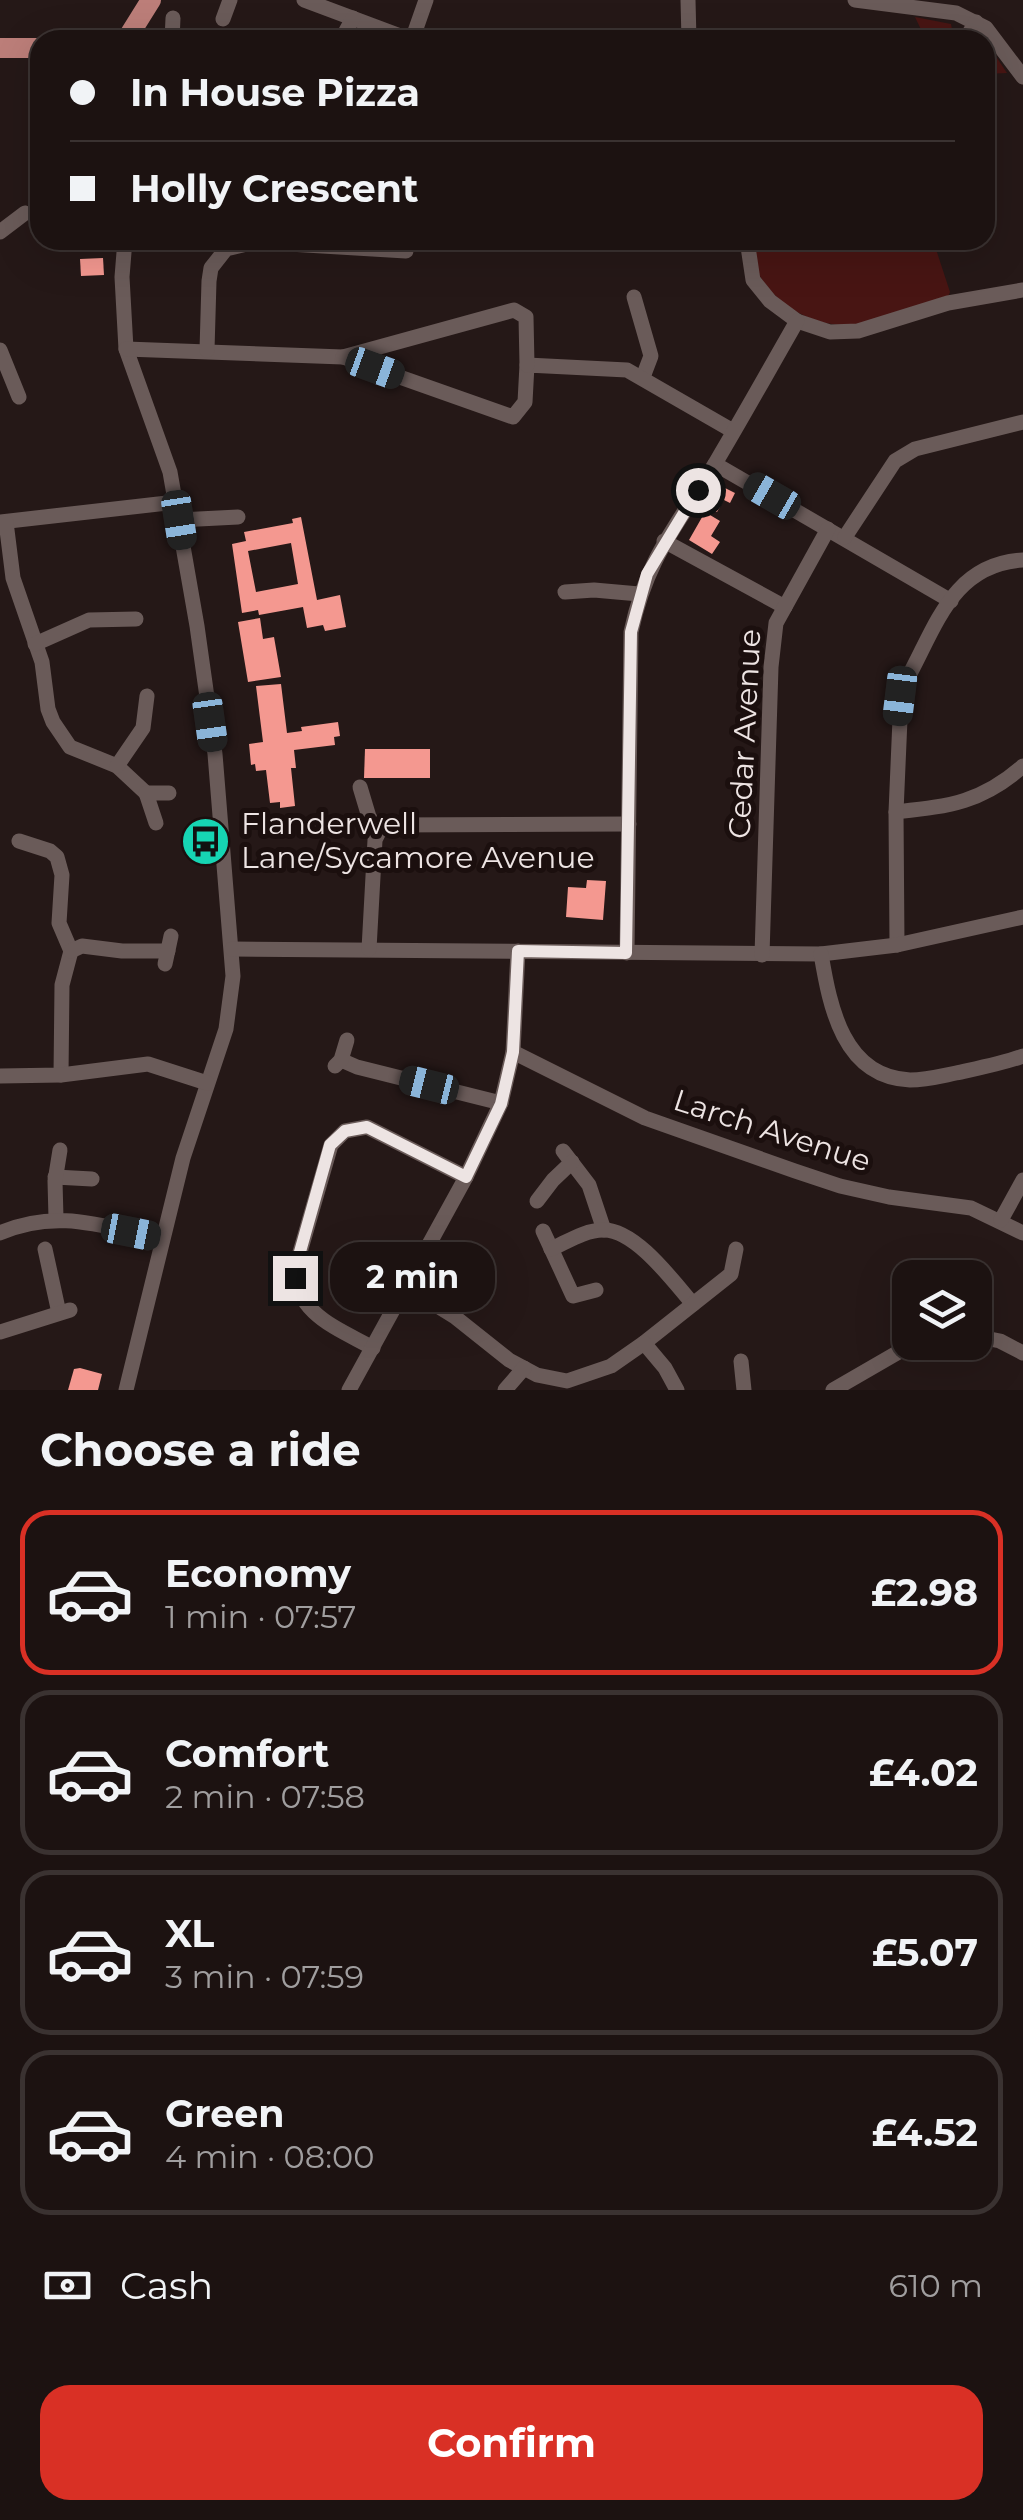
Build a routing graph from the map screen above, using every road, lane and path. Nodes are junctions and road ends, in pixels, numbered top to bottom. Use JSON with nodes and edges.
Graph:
{"nodes":[{"id":1,"x":151,"y":0,"type":"edge"},
{"id":2,"x":230,"y":0,"type":"edge"},
{"id":3,"x":304,"y":0,"type":"edge"},
{"id":4,"x":426,"y":0,"type":"edge"},
{"id":5,"x":688,"y":0,"type":"edge"},
{"id":6,"x":854,"y":0,"type":"edge"},
{"id":7,"x":173,"y":18,"type":"dead end"},
{"id":8,"x":352,"y":18,"type":"junction"},
{"id":9,"x":222,"y":19,"type":"dead end"},
{"id":10,"x":976,"y":22,"type":"junction"},
{"id":11,"x":133,"y":30,"type":"edge"},
{"id":12,"x":172,"y":30,"type":"edge"},
{"id":13,"x":346,"y":30,"type":"edge"},
{"id":14,"x":384,"y":30,"type":"edge"},
{"id":15,"x":415,"y":30,"type":"edge"},
{"id":16,"x":690,"y":30,"type":"edge"},
{"id":17,"x":971,"y":30,"type":"edge"},
{"id":18,"x":986,"y":30,"type":"edge"},
{"id":19,"x":995,"y":37,"type":"edge"},
{"id":20,"x":0,"y":48,"type":"edge"},
{"id":21,"x":30,"y":48,"type":"edge"},
{"id":22,"x":1023,"y":77,"type":"edge"},
{"id":23,"x":24,"y":213,"type":"dead end"},
{"id":24,"x":0,"y":232,"type":"edge"},
{"id":25,"x":124,"y":250,"type":"edge"},
{"id":26,"x":225,"y":250,"type":"edge"},
{"id":27,"x":748,"y":250,"type":"edge"},
{"id":28,"x":1023,"y":290,"type":"edge"},
{"id":29,"x":634,"y":296,"type":"dead end"},
{"id":30,"x":796,"y":321,"type":"junction"},
{"id":31,"x":126,"y":349,"type":"junction"},
{"id":32,"x":0,"y":350,"type":"edge"},
{"id":33,"x":207,"y":350,"type":"junction"},
{"id":34,"x":342,"y":357,"type":"junction"},
{"id":35,"x":526,"y":366,"type":"junction"},
{"id":36,"x":643,"y":377,"type":"junction"},
{"id":37,"x":19,"y":396,"type":"dead end"},
{"id":38,"x":1023,"y":422,"type":"edge"},
{"id":39,"x":733,"y":431,"type":"junction"},
{"id":40,"x":715,"y":464,"type":"junction"},
{"id":41,"x":176,"y":502,"type":"junction"},
{"id":42,"x":238,"y":518,"type":"dead end"},
{"id":43,"x":179,"y":520,"type":"junction"},
{"id":44,"x":3,"y":522,"type":"edge"},
{"id":45,"x":828,"y":529,"type":"junction"},
{"id":46,"x":845,"y":537,"type":"junction"},
{"id":47,"x":664,"y":542,"type":"junction"},
{"id":48,"x":1023,"y":560,"type":"edge"},
{"id":49,"x":565,"y":592,"type":"dead end"},
{"id":50,"x":639,"y":594,"type":"junction"},
{"id":51,"x":951,"y":600,"type":"junction"},
{"id":52,"x":784,"y":607,"type":"junction"},
{"id":53,"x":136,"y":619,"type":"dead end"},
{"id":54,"x":35,"y":644,"type":"junction"},
{"id":55,"x":147,"y":696,"type":"dead end"},
{"id":56,"x":116,"y":766,"type":"junction"},
{"id":57,"x":1023,"y":766,"type":"edge"},
{"id":58,"x":360,"y":786,"type":"dead end"},
{"id":59,"x":169,"y":792,"type":"dead end"},
{"id":60,"x":146,"y":794,"type":"junction"},
{"id":61,"x":896,"y":812,"type":"junction"},
{"id":62,"x":156,"y":823,"type":"dead end"},
{"id":63,"x":629,"y":824,"type":"junction"},
{"id":64,"x":378,"y":832,"type":"junction"},
{"id":65,"x":19,"y":841,"type":"dead end"},
{"id":66,"x":1023,"y":917,"type":"edge"},
{"id":67,"x":898,"y":945,"type":"junction"},
{"id":68,"x":232,"y":949,"type":"junction"},
{"id":69,"x":369,"y":949,"type":"junction"},
{"id":70,"x":70,"y":950,"type":"junction"},
{"id":71,"x":168,"y":950,"type":"dead end"},
{"id":72,"x":518,"y":951,"type":"junction"},
{"id":73,"x":626,"y":953,"type":"junction"},
{"id":74,"x":821,"y":954,"type":"junction"},
{"id":75,"x":762,"y":955,"type":"junction"},
{"id":76,"x":346,"y":1040,"type":"dead end"},
{"id":77,"x":513,"y":1052,"type":"junction"},
{"id":78,"x":1023,"y":1056,"type":"edge"},
{"id":79,"x":61,"y":1075,"type":"junction"},
{"id":80,"x":0,"y":1076,"type":"edge"},
{"id":81,"x":207,"y":1082,"type":"junction"},
{"id":82,"x":501,"y":1104,"type":"junction"},
{"id":83,"x":60,"y":1150,"type":"dead end"},
{"id":84,"x":56,"y":1177,"type":"junction"},
{"id":85,"x":466,"y":1177,"type":"junction"},
{"id":86,"x":92,"y":1179,"type":"dead end"},
{"id":87,"x":1023,"y":1180,"type":"edge"},
{"id":88,"x":538,"y":1201,"type":"dead end"},
{"id":89,"x":56,"y":1218,"type":"junction"},
{"id":90,"x":1000,"y":1220,"type":"junction"},
{"id":91,"x":604,"y":1230,"type":"junction"},
{"id":92,"x":543,"y":1231,"type":"dead end"},
{"id":93,"x":0,"y":1233,"type":"edge"},
{"id":94,"x":1023,"y":1233,"type":"edge"},
{"id":95,"x":162,"y":1238,"type":"junction"},
{"id":96,"x":45,"y":1249,"type":"dead end"},
{"id":97,"x":551,"y":1249,"type":"junction"},
{"id":98,"x":736,"y":1249,"type":"dead end"},
{"id":99,"x":405,"y":1286,"type":"junction"},
{"id":100,"x":596,"y":1290,"type":"dead end"},
{"id":101,"x":692,"y":1304,"type":"junction"},
{"id":102,"x":0,"y":1332,"type":"edge"},
{"id":103,"x":992,"y":1340,"type":"edge"},
{"id":104,"x":644,"y":1343,"type":"junction"},
{"id":105,"x":372,"y":1348,"type":"junction"},
{"id":106,"x":1023,"y":1353,"type":"edge"},
{"id":107,"x":892,"y":1356,"type":"edge"},
{"id":108,"x":742,"y":1361,"type":"dead end"},
{"id":109,"x":524,"y":1368,"type":"junction"},
{"id":110,"x":126,"y":1390,"type":"edge"},
{"id":111,"x":349,"y":1390,"type":"edge"},
{"id":112,"x":505,"y":1390,"type":"edge"},
{"id":113,"x":677,"y":1390,"type":"edge"},
{"id":114,"x":744,"y":1390,"type":"edge"},
{"id":115,"x":832,"y":1390,"type":"edge"}],
"edges":[{"from":1,"to":11,"type":"main road"},
{"from":2,"to":9,"type":"street"},
{"from":3,"to":8,"type":"street"},
{"from":4,"to":15,"type":"street"},
{"from":5,"to":16,"type":"street"},
{"from":6,"to":10,"type":"street"},
{"from":7,"to":12,"type":"street"},
{"from":8,"to":13,"type":"street"},
{"from":8,"to":14,"type":"street"},
{"from":10,"to":17,"type":"street"},
{"from":10,"to":18,"type":"street"},
{"from":19,"to":22,"type":"street"},
{"from":20,"to":21,"type":"main road"},
{"from":23,"to":24,"type":"street"},
{"from":25,"to":31,"type":"street"},
{"from":26,"to":33,"type":"street"},
{"from":27,"to":30,"type":"street"},
{"from":28,"to":30,"type":"street"},
{"from":29,"to":36,"type":"street"},
{"from":30,"to":39,"type":"street"},
{"from":31,"to":33,"type":"street"},
{"from":31,"to":41,"type":"street"},
{"from":32,"to":37,"type":"street"},
{"from":33,"to":34,"type":"street"},
{"from":34,"to":35,"type":"street"},
{"from":34,"to":35,"type":"street"},
{"from":35,"to":36,"type":"street"},
{"from":36,"to":39,"type":"street"},
{"from":38,"to":46,"type":"street"},
{"from":39,"to":40,"type":"street"},
{"from":40,"to":45,"type":"street"},
{"from":40,"to":47,"type":"street"},
{"from":41,"to":43,"type":"street"},
{"from":41,"to":44,"type":"street"},
{"from":42,"to":43,"type":"street"},
{"from":43,"to":68,"type":"street"},
{"from":44,"to":54,"type":"street"},
{"from":45,"to":46,"type":"street"},
{"from":45,"to":52,"type":"street","name":"Cedar Avenue"},
{"from":46,"to":51,"type":"street"},
{"from":47,"to":50,"type":"street"},
{"from":47,"to":52,"type":"street"},
{"from":48,"to":51,"type":"street"},
{"from":49,"to":50,"type":"street"},
{"from":50,"to":63,"type":"street"},
{"from":51,"to":61,"type":"street"},
{"from":52,"to":75,"type":"street","name":"Cedar Avenue"},
{"from":53,"to":54,"type":"street"},
{"from":54,"to":56,"type":"street"},
{"from":55,"to":56,"type":"street"},
{"from":56,"to":60,"type":"street"},
{"from":57,"to":61,"type":"street"},
{"from":58,"to":64,"type":"street"},
{"from":59,"to":60,"type":"street"},
{"from":60,"to":62,"type":"street"},
{"from":61,"to":67,"type":"street"},
{"from":63,"to":64,"type":"street"},
{"from":63,"to":73,"type":"street"},
{"from":64,"to":69,"type":"street"},
{"from":65,"to":70,"type":"street"},
{"from":66,"to":67,"type":"street"},
{"from":67,"to":74,"type":"street"},
{"from":68,"to":69,"type":"street"},
{"from":68,"to":81,"type":"street"},
{"from":69,"to":72,"type":"street"},
{"from":70,"to":71,"type":"street"},
{"from":70,"to":79,"type":"street"},
{"from":72,"to":73,"type":"street"},
{"from":72,"to":77,"type":"street"},
{"from":73,"to":75,"type":"street"},
{"from":74,"to":75,"type":"street"},
{"from":74,"to":78,"type":"street"},
{"from":76,"to":82,"type":"street"},
{"from":77,"to":82,"type":"street"},
{"from":77,"to":90,"type":"street","name":"Larch Avenue"},
{"from":79,"to":80,"type":"street"},
{"from":79,"to":81,"type":"street"},
{"from":81,"to":95,"type":"street"},
{"from":82,"to":85,"type":"street"},
{"from":83,"to":84,"type":"street"},
{"from":84,"to":86,"type":"street"},
{"from":84,"to":89,"type":"street"},
{"from":85,"to":99,"type":"street"},
{"from":85,"to":105,"type":"street"},
{"from":87,"to":90,"type":"street"},
{"from":88,"to":91,"type":"street"},
{"from":89,"to":93,"type":"street"},
{"from":89,"to":95,"type":"street"},
{"from":90,"to":94,"type":"street","name":"Larch Avenue"},
{"from":91,"to":97,"type":"street"},
{"from":91,"to":101,"type":"street"},
{"from":92,"to":97,"type":"street"},
{"from":95,"to":110,"type":"street"},
{"from":96,"to":102,"type":"street"},
{"from":97,"to":100,"type":"street"},
{"from":98,"to":101,"type":"street"},
{"from":99,"to":105,"type":"street"},
{"from":99,"to":109,"type":"street"},
{"from":101,"to":104,"type":"street"},
{"from":103,"to":106,"type":"street"},
{"from":104,"to":109,"type":"street"},
{"from":104,"to":113,"type":"street"},
{"from":105,"to":111,"type":"street"},
{"from":107,"to":115,"type":"street"},
{"from":108,"to":114,"type":"street"},
{"from":109,"to":112,"type":"street"}]}
